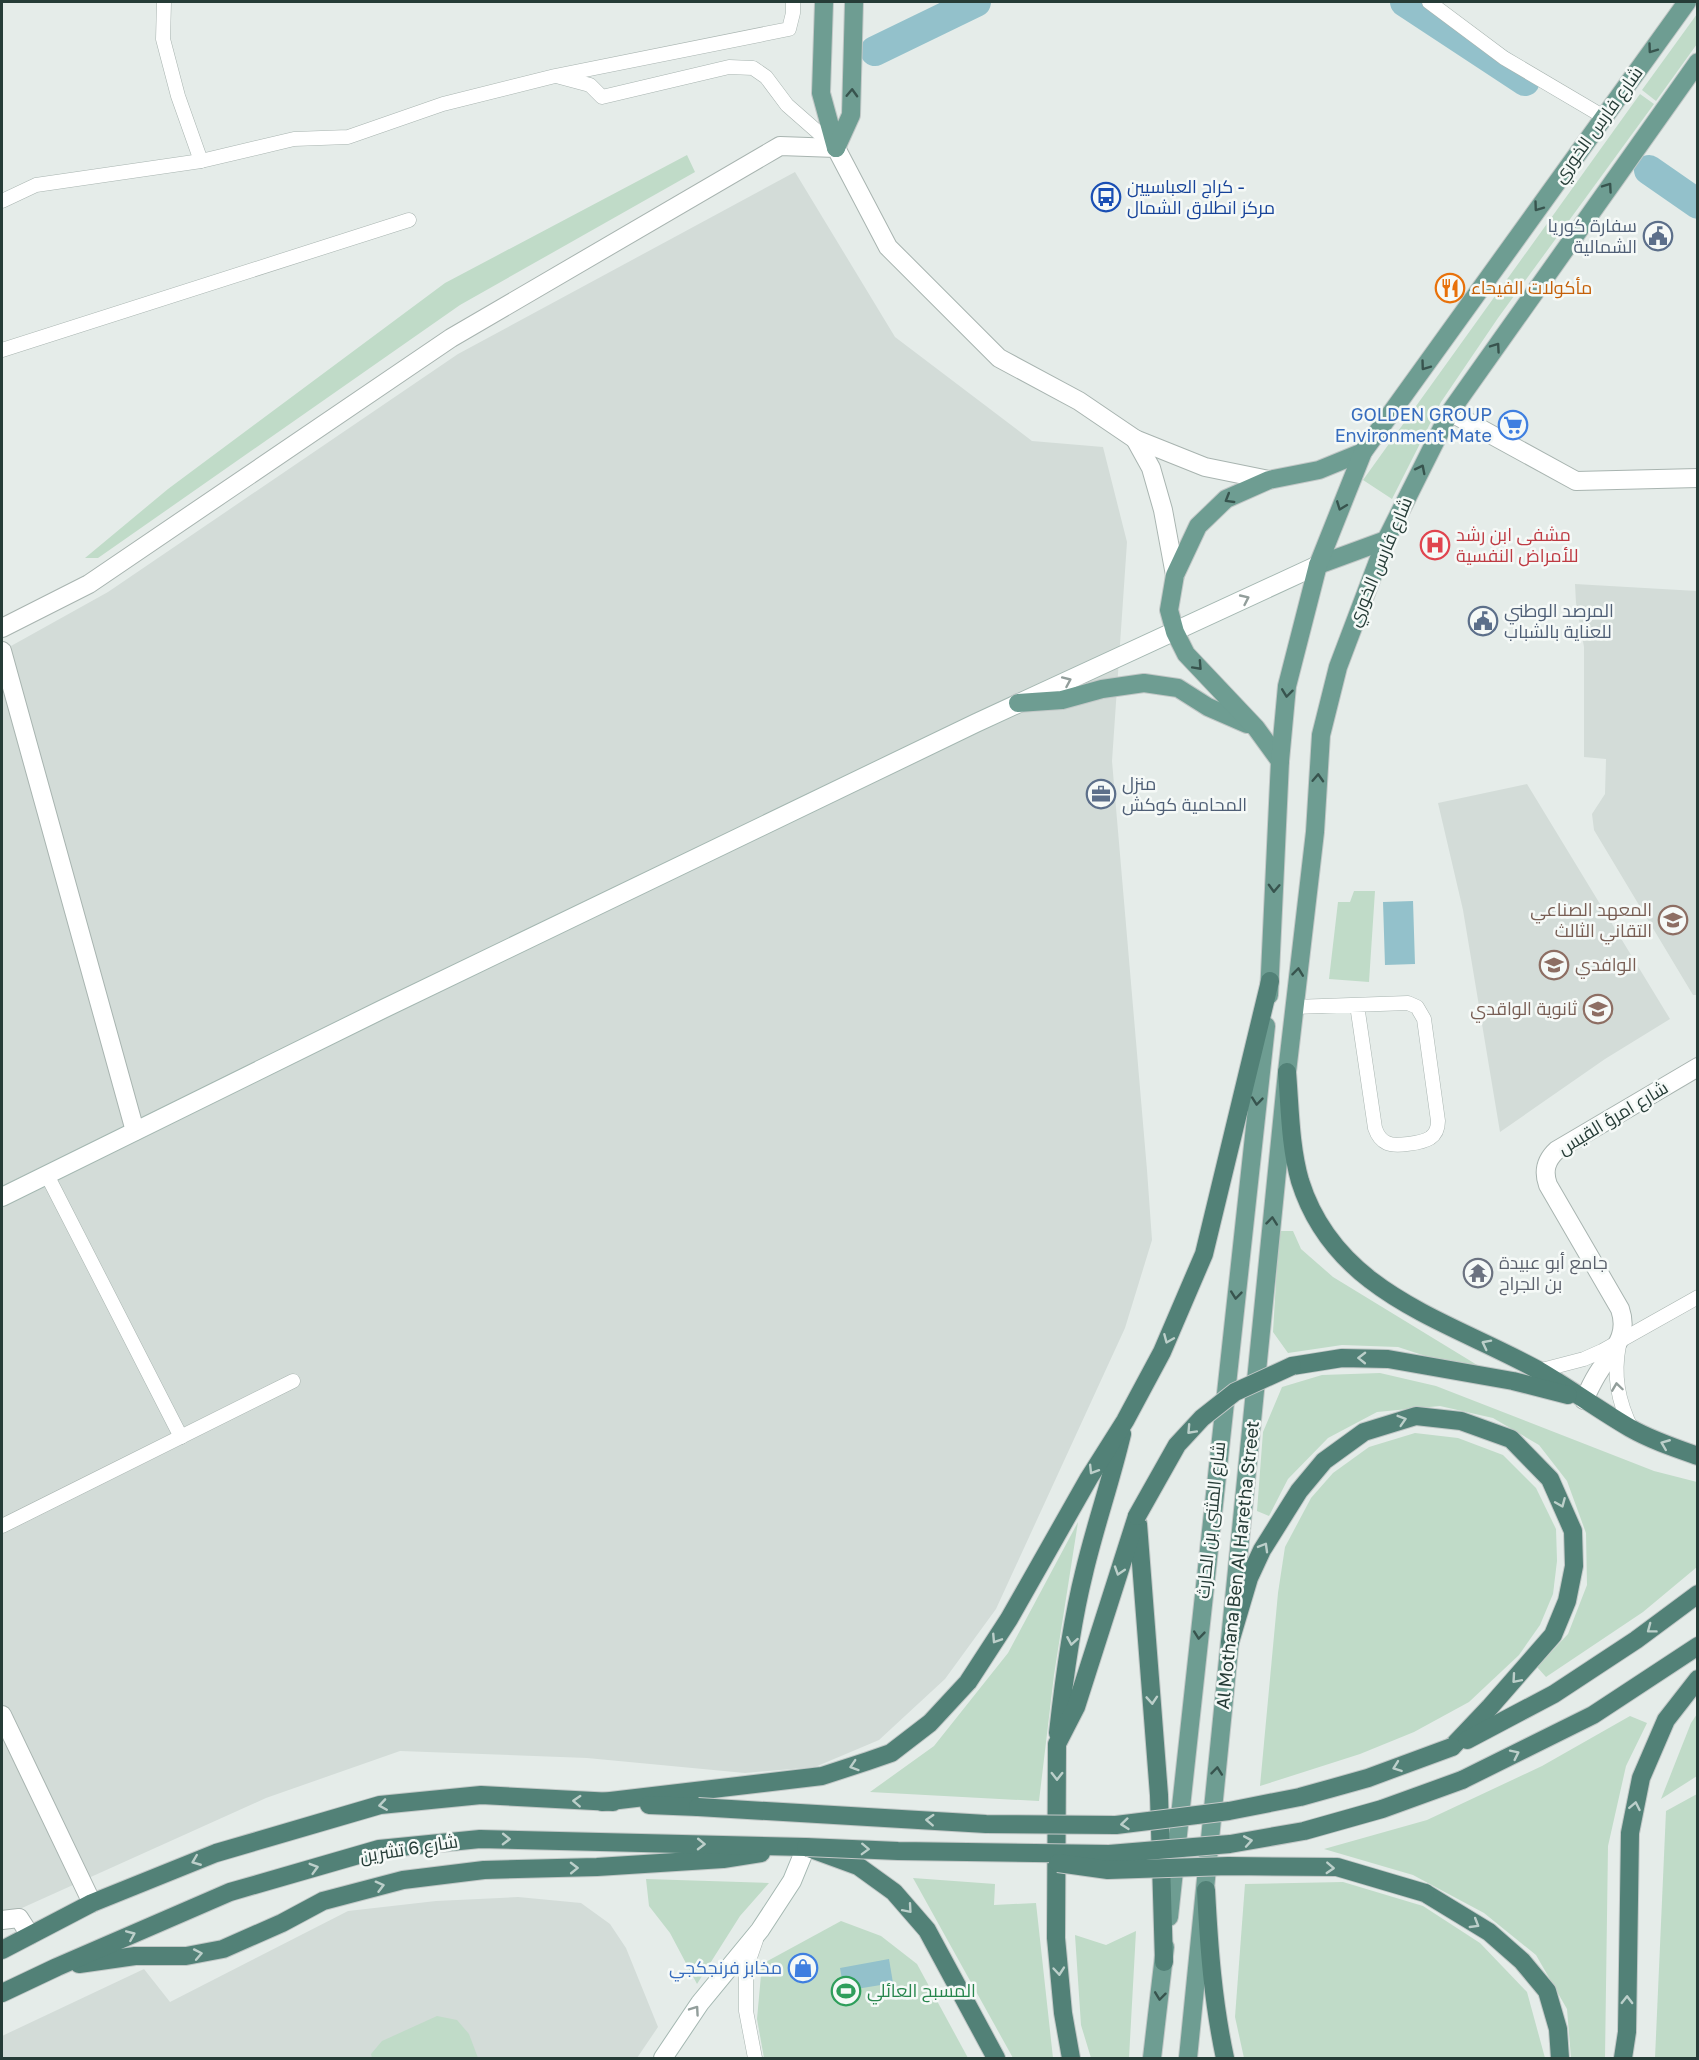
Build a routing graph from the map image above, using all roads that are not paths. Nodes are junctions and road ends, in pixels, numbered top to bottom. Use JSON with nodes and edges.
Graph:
{"nodes":[{"id":1,"x":164,"y":2,"type":"edge"},
{"id":2,"x":793,"y":2,"type":"edge"},
{"id":3,"x":824,"y":2,"type":"edge"},
{"id":4,"x":854,"y":2,"type":"edge"},
{"id":5,"x":1429,"y":2,"type":"edge"},
{"id":6,"x":1687,"y":2,"type":"edge"},
{"id":7,"x":1698,"y":62,"type":"edge"},
{"id":8,"x":555,"y":76,"type":"junction"},
{"id":9,"x":1604,"y":117,"type":"junction"},
{"id":10,"x":836,"y":148,"type":"junction"},
{"id":11,"x":201,"y":161,"type":"junction"},
{"id":12,"x":2,"y":201,"type":"edge"},
{"id":13,"x":409,"y":220,"type":"dead end"},
{"id":14,"x":2,"y":350,"type":"edge"},
{"id":15,"x":1450,"y":412,"type":"junction"},
{"id":16,"x":1135,"y":439,"type":"junction"},
{"id":17,"x":1362,"y":452,"type":"junction"},
{"id":18,"x":1698,"y":478,"type":"edge"},
{"id":19,"x":1269,"y":480,"type":"junction"},
{"id":20,"x":1386,"y":540,"type":"junction"},
{"id":21,"x":1318,"y":565,"type":"junction"},
{"id":22,"x":1175,"y":575,"type":"junction"},
{"id":23,"x":2,"y":628,"type":"edge"},
{"id":24,"x":1175,"y":632,"type":"junction"},
{"id":25,"x":2,"y":651,"type":"edge"},
{"id":26,"x":1018,"y":703,"type":"junction"},
{"id":27,"x":1256,"y":728,"type":"junction"},
{"id":28,"x":1280,"y":761,"type":"junction"},
{"id":29,"x":1270,"y":981,"type":"junction"},
{"id":30,"x":1357,"y":1005,"type":"junction"},
{"id":31,"x":1294,"y":1007,"type":"junction"},
{"id":32,"x":1698,"y":1067,"type":"edge"},
{"id":33,"x":1287,"y":1072,"type":"junction"},
{"id":34,"x":135,"y":1131,"type":"junction"},
{"id":35,"x":47,"y":1175,"type":"junction"},
{"id":36,"x":2,"y":1197,"type":"edge"},
{"id":37,"x":1698,"y":1297,"type":"edge"},
{"id":38,"x":1620,"y":1342,"type":"junction"},
{"id":39,"x":1538,"y":1371,"type":"junction"},
{"id":40,"x":293,"y":1382,"type":"dead end"},
{"id":41,"x":1584,"y":1400,"type":"junction"},
{"id":42,"x":1125,"y":1421,"type":"junction"},
{"id":43,"x":1632,"y":1430,"type":"junction"},
{"id":44,"x":181,"y":1437,"type":"junction"},
{"id":45,"x":1698,"y":1456,"type":"edge"},
{"id":46,"x":1137,"y":1516,"type":"junction"},
{"id":47,"x":2,"y":1526,"type":"edge"},
{"id":48,"x":1698,"y":1594,"type":"edge"},
{"id":49,"x":1230,"y":1642,"type":"junction"},
{"id":50,"x":1698,"y":1646,"type":"edge"},
{"id":51,"x":1698,"y":1679,"type":"edge"},
{"id":52,"x":2,"y":1714,"type":"edge"},
{"id":53,"x":1057,"y":1744,"type":"junction"},
{"id":54,"x":1452,"y":1747,"type":"junction"},
{"id":55,"x":603,"y":1802,"type":"junction"},
{"id":56,"x":783,"y":1846,"type":"junction"},
{"id":57,"x":806,"y":1847,"type":"junction"},
{"id":58,"x":979,"y":1852,"type":"junction"},
{"id":59,"x":1206,"y":1890,"type":"junction"},
{"id":60,"x":92,"y":1903,"type":"junction"},
{"id":61,"x":2,"y":1920,"type":"edge"},
{"id":62,"x":760,"y":1930,"type":"junction"},
{"id":63,"x":30,"y":1935,"type":"junction"},
{"id":64,"x":2,"y":1950,"type":"edge"},
{"id":65,"x":1164,"y":1962,"type":"junction"},
{"id":66,"x":57,"y":1967,"type":"junction"},
{"id":67,"x":2,"y":1994,"type":"edge"},
{"id":68,"x":663,"y":2058,"type":"edge"},
{"id":69,"x":755,"y":2058,"type":"edge"},
{"id":70,"x":996,"y":2058,"type":"edge"},
{"id":71,"x":1071,"y":2058,"type":"edge"},
{"id":72,"x":1152,"y":2058,"type":"edge"},
{"id":73,"x":1188,"y":2058,"type":"edge"},
{"id":74,"x":1225,"y":2058,"type":"edge"},
{"id":75,"x":1560,"y":2058,"type":"edge"},
{"id":76,"x":1623,"y":2058,"type":"edge"}],
"edges":[{"from":1,"to":11,"type":"street"},
{"from":2,"to":8,"type":"street"},
{"from":3,"to":10,"type":"main road"},
{"from":10,"to":4,"type":"main road","one_way":true},
{"from":5,"to":9,"type":"street"},
{"from":6,"to":9,"type":"main road","name":"شارع فارس الخوري","one_way":true},
{"from":15,"to":7,"type":"main road","name":"شارع فارس الخوري","one_way":true},
{"from":8,"to":10,"type":"street"},
{"from":8,"to":11,"type":"street"},
{"from":9,"to":17,"type":"main road","name":"شارع فارس الخوري","one_way":true},
{"from":10,"to":16,"type":"street"},
{"from":10,"to":23,"type":"street"},
{"from":11,"to":12,"type":"street"},
{"from":13,"to":14,"type":"street"},
{"from":15,"to":18,"type":"street"},
{"from":20,"to":15,"type":"main road","name":"شارع فارس الخوري","one_way":true},
{"from":16,"to":19,"type":"street"},
{"from":16,"to":22,"type":"street"},
{"from":17,"to":19,"type":"main road"},
{"from":17,"to":21,"type":"main road","name":"شارع فارس الخوري","one_way":true},
{"from":19,"to":22,"type":"main road","one_way":true},
{"from":20,"to":21,"type":"main road"},
{"from":31,"to":20,"type":"main road","name":"شارع فارس الخوري","one_way":true},
{"from":24,"to":21,"type":"street","one_way":true},
{"from":21,"to":28,"type":"main road","name":"شارع فارس الخوري","one_way":true},
{"from":22,"to":24,"type":"main road"},
{"from":26,"to":24,"type":"street","one_way":true},
{"from":24,"to":27,"type":"main road","one_way":true},
{"from":25,"to":34,"type":"street"},
{"from":26,"to":27,"type":"main road"},
{"from":26,"to":34,"type":"street"},
{"from":27,"to":28,"type":"main road"},
{"from":28,"to":29,"type":"main road","name":"شارع فارس الخوري","one_way":true},
{"from":29,"to":42,"type":"highway","one_way":true},
{"from":29,"to":65,"type":"main road","name":"شارع المثنى بن الحارث","one_way":true},
{"from":30,"to":30,"type":"street"},
{"from":30,"to":31,"type":"street"},
{"from":31,"to":33,"type":"main road","name":"شارع فارس الخوري"},
{"from":32,"to":38,"type":"street","name":"شارع امرؤ القيس"},
{"from":39,"to":33,"type":"highway","one_way":true},
{"from":49,"to":33,"type":"main road","name":"Al Mothana Ben Al Haretha Street","one_way":true},
{"from":34,"to":35,"type":"street"},
{"from":35,"to":36,"type":"street"},
{"from":35,"to":44,"type":"street"},
{"from":37,"to":38,"type":"street"},
{"from":38,"to":39,"type":"street"},
{"from":38,"to":41,"type":"street"},
{"from":43,"to":38,"type":"street","one_way":true},
{"from":39,"to":41,"type":"highway"},
{"from":40,"to":44,"type":"street"},
{"from":41,"to":43,"type":"highway"},
{"from":41,"to":46,"type":"highway","one_way":true,"bridge":true},
{"from":42,"to":53,"type":"highway","one_way":true},
{"from":42,"to":55,"type":"highway","one_way":true},
{"from":45,"to":43,"type":"highway","one_way":true},
{"from":44,"to":47,"type":"street"},
{"from":46,"to":53,"type":"highway","one_way":true},
{"from":46,"to":65,"type":"highway","one_way":true},
{"from":48,"to":54,"type":"highway","one_way":true},
{"from":49,"to":54,"type":"highway","one_way":true},
{"from":59,"to":49,"type":"main road","name":"Al Mothana Ben Al Haretha Street","one_way":true},
{"from":58,"to":50,"type":"highway","one_way":true,"bridge":true},
{"from":76,"to":51,"type":"highway","one_way":true},
{"from":52,"to":60,"type":"street"},
{"from":53,"to":71,"type":"highway","one_way":true},
{"from":54,"to":55,"type":"highway","one_way":true,"bridge":true},
{"from":55,"to":60,"type":"highway","one_way":true},
{"from":56,"to":57,"type":"highway","name":"شارع 6 تشرين"},
{"from":66,"to":56,"type":"highway","one_way":true},
{"from":66,"to":56,"type":"highway","name":"شارع 6 تشرين","one_way":true},
{"from":57,"to":58,"type":"highway","name":"شارع 6 تشرين","one_way":true,"bridge":true},
{"from":57,"to":62,"type":"street"},
{"from":57,"to":70,"type":"highway","one_way":true},
{"from":58,"to":75,"type":"highway","one_way":true,"bridge":true},
{"from":59,"to":73,"type":"main road","name":"Al Mothana Ben Al Haretha Street"},
{"from":59,"to":74,"type":"highway"},
{"from":60,"to":63,"type":"highway"},
{"from":61,"to":63,"type":"street"},
{"from":68,"to":62,"type":"street","one_way":true},
{"from":62,"to":69,"type":"street"},
{"from":63,"to":64,"type":"highway"},
{"from":65,"to":72,"type":"main road","name":"شارع المثنى بن الحارث","one_way":true},
{"from":66,"to":67,"type":"highway","name":"شارع 6 تشرين"}]}
